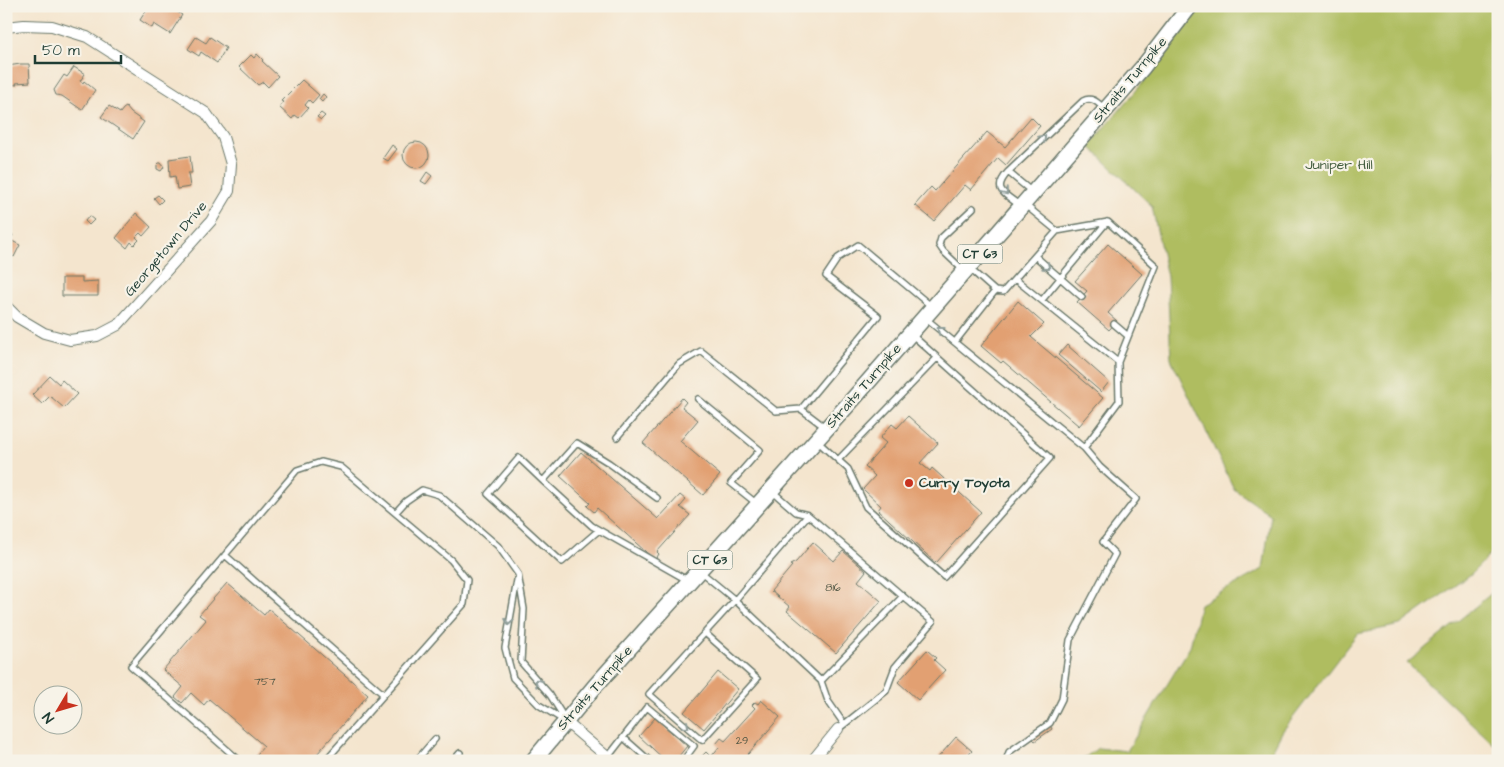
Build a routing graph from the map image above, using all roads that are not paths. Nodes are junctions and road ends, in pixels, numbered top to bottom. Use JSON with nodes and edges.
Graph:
{"nodes":[{"id":1,"x":1190,"y":6,"type":"edge"},
{"id":2,"x":6,"y":27,"type":"edge"},
{"id":3,"x":1106,"y":110,"type":"junction"},
{"id":4,"x":1008,"y":172,"type":"junction"},
{"id":5,"x":1026,"y":201,"type":"junction"},
{"id":6,"x":973,"y":208,"type":"dead end"},
{"id":7,"x":1108,"y":222,"type":"junction"},
{"id":8,"x":1056,"y":231,"type":"junction"},
{"id":9,"x":1035,"y":256,"type":"junction"},
{"id":10,"x":966,"y":270,"type":"junction"},
{"id":11,"x":1015,"y":278,"type":"junction"},
{"id":12,"x":1060,"y":278,"type":"junction"},
{"id":13,"x":995,"y":291,"type":"junction"},
{"id":14,"x":1082,"y":297,"type":"dead end"},
{"id":15,"x":1042,"y":300,"type":"junction"},
{"id":16,"x":6,"y":306,"type":"edge"},
{"id":17,"x":929,"y":313,"type":"junction"},
{"id":18,"x":1114,"y":324,"type":"dead end"},
{"id":19,"x":910,"y":334,"type":"junction"},
{"id":20,"x":1128,"y":336,"type":"junction"},
{"id":21,"x":955,"y":342,"type":"junction"},
{"id":22,"x":937,"y":358,"type":"junction"},
{"id":23,"x":1118,"y":362,"type":"junction"},
{"id":24,"x":698,"y":399,"type":"dead end"},
{"id":25,"x":801,"y":409,"type":"junction"},
{"id":26,"x":827,"y":429,"type":"junction"},
{"id":27,"x":617,"y":437,"type":"dead end"},
{"id":28,"x":816,"y":440,"type":"junction"},
{"id":29,"x":1084,"y":448,"type":"junction"},
{"id":30,"x":838,"y":460,"type":"junction"},
{"id":31,"x":543,"y":481,"type":"junction"},
{"id":32,"x":771,"y":491,"type":"junction"},
{"id":33,"x":657,"y":498,"type":"dead end"},
{"id":34,"x":758,"y":505,"type":"junction"},
{"id":35,"x":396,"y":512,"type":"junction"},
{"id":36,"x":808,"y":515,"type":"junction"},
{"id":37,"x":599,"y":530,"type":"junction"},
{"id":38,"x":225,"y":555,"type":"junction"},
{"id":39,"x":518,"y":574,"type":"junction"},
{"id":40,"x":695,"y":576,"type":"junction"},
{"id":41,"x":903,"y":596,"type":"junction"},
{"id":42,"x":736,"y":600,"type":"junction"},
{"id":43,"x":705,"y":633,"type":"junction"},
{"id":44,"x":821,"y":681,"type":"junction"},
{"id":45,"x":384,"y":694,"type":"junction"},
{"id":46,"x":566,"y":722,"type":"junction"},
{"id":47,"x":841,"y":727,"type":"junction"},
{"id":48,"x":624,"y":738,"type":"junction"},
{"id":49,"x":436,"y":739,"type":"dead end"},
{"id":50,"x":460,"y":753,"type":"dead end"},
{"id":51,"x":610,"y":759,"type":"edge"},
{"id":52,"x":240,"y":761,"type":"edge"},
{"id":53,"x":325,"y":761,"type":"edge"},
{"id":54,"x":416,"y":761,"type":"edge"},
{"id":55,"x":453,"y":761,"type":"edge"},
{"id":56,"x":533,"y":761,"type":"edge"},
{"id":57,"x":650,"y":761,"type":"edge"},
{"id":58,"x":683,"y":761,"type":"edge"},
{"id":59,"x":812,"y":761,"type":"edge"},
{"id":60,"x":1006,"y":761,"type":"edge"}],
"edges":[{"from":1,"to":3,"type":"main road","name":"Straits Turnpike","number":"CT 63"},
{"from":2,"to":16,"type":"street","name":"Georgetown Drive"},
{"from":4,"to":3,"type":"lane","one_way":true},
{"from":3,"to":5,"type":"main road","name":"Straits Turnpike","number":"CT 63"},
{"from":4,"to":5,"type":"lane"},
{"from":4,"to":5,"type":"lane","one_way":true},
{"from":5,"to":8,"type":"lane"},
{"from":5,"to":10,"type":"main road","name":"Straits Turnpike","number":"CT 63"},
{"from":6,"to":10,"type":"lane"},
{"from":7,"to":8,"type":"lane"},
{"from":7,"to":12,"type":"lane"},
{"from":7,"to":20,"type":"lane"},
{"from":8,"to":9,"type":"lane"},
{"from":9,"to":11,"type":"lane"},
{"from":9,"to":12,"type":"lane","one_way":true},
{"from":10,"to":13,"type":"lane"},
{"from":10,"to":17,"type":"main road","name":"Straits Turnpike","number":"CT 63"},
{"from":11,"to":13,"type":"lane"},
{"from":11,"to":15,"type":"lane"},
{"from":12,"to":14,"type":"lane"},
{"from":12,"to":15,"type":"lane"},
{"from":13,"to":21,"type":"lane"},
{"from":15,"to":23,"type":"lane"},
{"from":17,"to":19,"type":"main road","name":"Straits Turnpike","number":"CT 63"},
{"from":21,"to":17,"type":"lane","one_way":true},
{"from":17,"to":25,"type":"lane"},
{"from":18,"to":20,"type":"lane"},
{"from":19,"to":22,"type":"lane"},
{"from":19,"to":26,"type":"main road","name":"Straits Turnpike","number":"CT 63"},
{"from":20,"to":23,"type":"lane"},
{"from":21,"to":29,"type":"lane"},
{"from":22,"to":30,"type":"lane"},
{"from":22,"to":30,"type":"lane"},
{"from":23,"to":29,"type":"lane"},
{"from":24,"to":34,"type":"lane"},
{"from":25,"to":26,"type":"lane"},
{"from":25,"to":27,"type":"lane"},
{"from":26,"to":28,"type":"main road","name":"Straits Turnpike","number":"CT 63"},
{"from":28,"to":30,"type":"lane"},
{"from":28,"to":32,"type":"main road","name":"Straits Turnpike","number":"CT 63"},
{"from":29,"to":60,"type":"lane"},
{"from":31,"to":33,"type":"lane"},
{"from":31,"to":37,"type":"lane"},
{"from":31,"to":37,"type":"lane"},
{"from":32,"to":34,"type":"main road","name":"Straits Turnpike","number":"CT 63"},
{"from":32,"to":36,"type":"lane"},
{"from":34,"to":40,"type":"main road","name":"Straits Turnpike","number":"CT 63"},
{"from":35,"to":38,"type":"lane"},
{"from":35,"to":39,"type":"lane"},
{"from":35,"to":45,"type":"lane"},
{"from":36,"to":41,"type":"lane"},
{"from":36,"to":42,"type":"lane"},
{"from":37,"to":40,"type":"lane"},
{"from":38,"to":45,"type":"lane"},
{"from":38,"to":52,"type":"lane"},
{"from":46,"to":39,"type":"lane","one_way":true},
{"from":39,"to":46,"type":"lane","one_way":true},
{"from":40,"to":42,"type":"lane"},
{"from":40,"to":46,"type":"main road","name":"Straits Turnpike","number":"CT 63"},
{"from":41,"to":44,"type":"lane"},
{"from":41,"to":47,"type":"lane"},
{"from":42,"to":43,"type":"lane"},
{"from":42,"to":44,"type":"lane"},
{"from":43,"to":43,"type":"lane","one_way":true},
{"from":44,"to":47,"type":"lane"},
{"from":45,"to":53,"type":"lane"},
{"from":46,"to":51,"type":"street"},
{"from":46,"to":56,"type":"main road","name":"Straits Turnpike","number":"CT 63"},
{"from":47,"to":59,"type":"street"},
{"from":48,"to":51,"type":"lane"},
{"from":48,"to":57,"type":"lane"},
{"from":48,"to":58,"type":"lane"},
{"from":49,"to":54,"type":"lane"},
{"from":50,"to":55,"type":"lane"}]}
